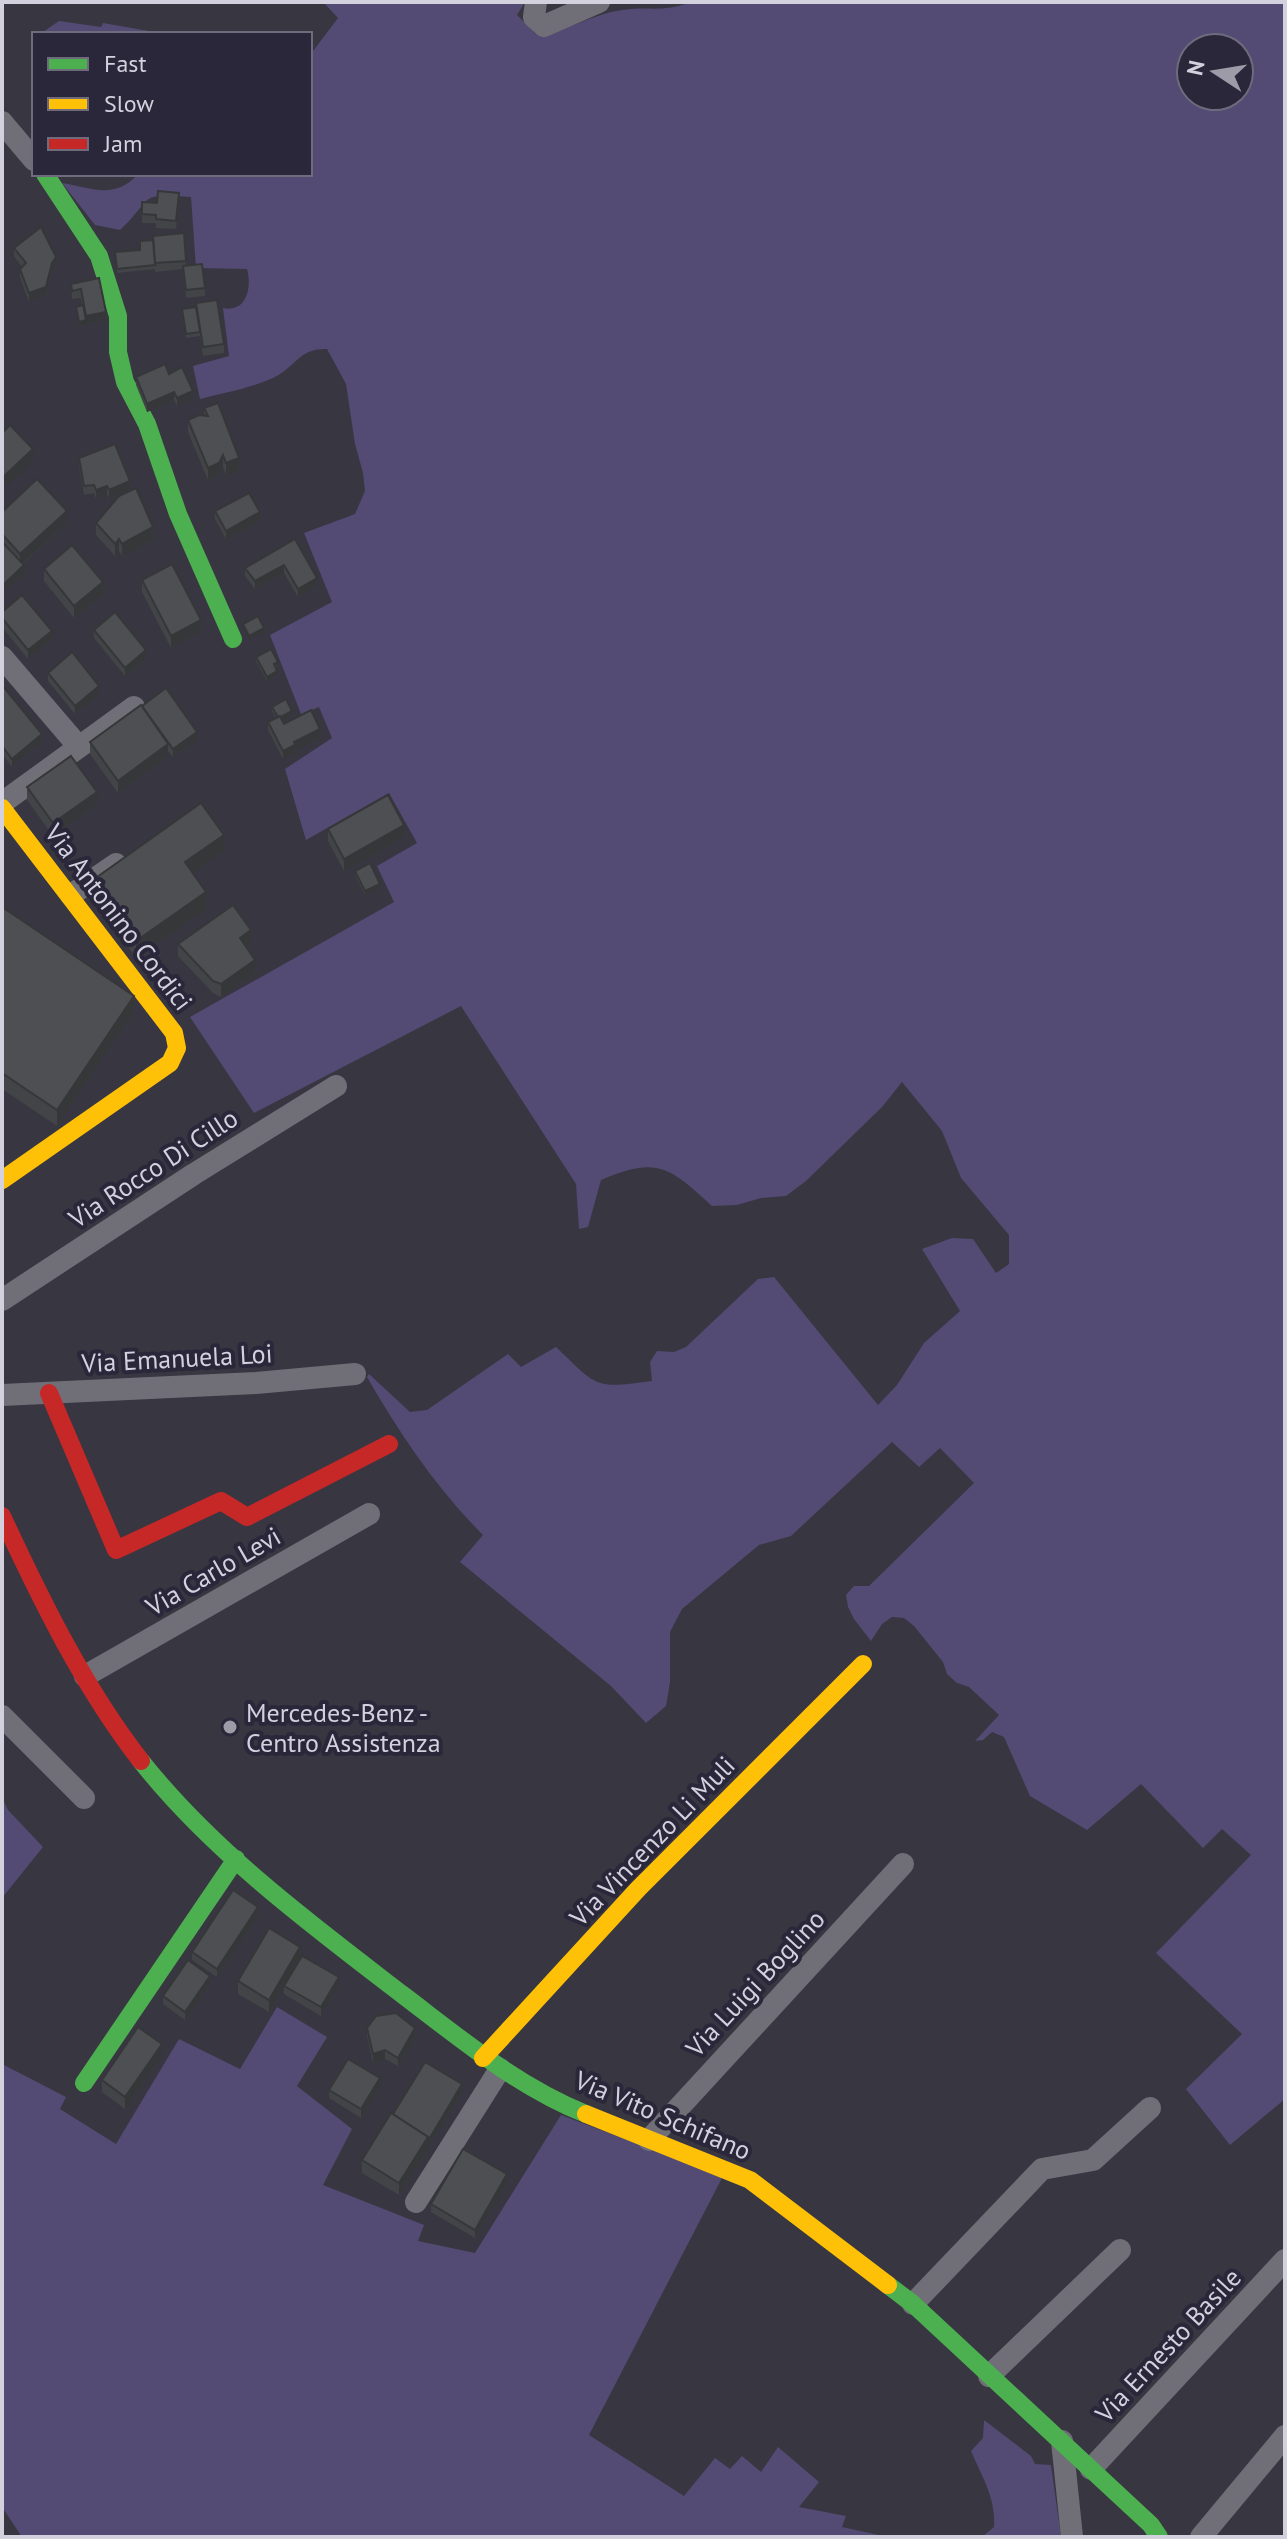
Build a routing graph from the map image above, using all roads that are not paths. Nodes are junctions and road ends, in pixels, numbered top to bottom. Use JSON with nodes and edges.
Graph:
{"nodes":[{"id":1,"x":536,"y":2,"type":"edge"},
{"id":2,"x":599,"y":2,"type":"edge"},
{"id":3,"x":2,"y":122,"type":"edge"},
{"id":4,"x":32,"y":158,"type":"edge"},
{"id":5,"x":46,"y":176,"type":"edge"},
{"id":6,"x":233,"y":639,"type":"dead end"},
{"id":7,"x":2,"y":657,"type":"edge"},
{"id":8,"x":134,"y":707,"type":"edge"},
{"id":9,"x":79,"y":747,"type":"junction"},
{"id":10,"x":2,"y":806,"type":"edge"},
{"id":11,"x":132,"y":853,"type":"edge"},
{"id":12,"x":71,"y":895,"type":"junction"},
{"id":13,"x":336,"y":1086,"type":"dead end"},
{"id":14,"x":2,"y":1180,"type":"edge"},
{"id":15,"x":2,"y":1300,"type":"edge"},
{"id":16,"x":355,"y":1374,"type":"dead end"},
{"id":17,"x":49,"y":1393,"type":"junction"},
{"id":18,"x":2,"y":1395,"type":"edge"},
{"id":19,"x":389,"y":1444,"type":"dead end"},
{"id":20,"x":369,"y":1514,"type":"dead end"},
{"id":21,"x":2,"y":1516,"type":"edge"},
{"id":22,"x":863,"y":1664,"type":"dead end"},
{"id":23,"x":85,"y":1676,"type":"junction"},
{"id":24,"x":2,"y":1716,"type":"edge"},
{"id":25,"x":84,"y":1798,"type":"dead end"},
{"id":26,"x":236,"y":1859,"type":"junction"},
{"id":27,"x":903,"y":1864,"type":"dead end"},
{"id":28,"x":491,"y":2063,"type":"junction"},
{"id":29,"x":84,"y":2083,"type":"dead end"},
{"id":30,"x":1150,"y":2108,"type":"dead end"},
{"id":31,"x":649,"y":2140,"type":"junction"},
{"id":32,"x":416,"y":2202,"type":"dead end"},
{"id":33,"x":1120,"y":2250,"type":"dead end"},
{"id":34,"x":1285,"y":2260,"type":"edge"},
{"id":35,"x":913,"y":2304,"type":"junction"},
{"id":36,"x":989,"y":2376,"type":"junction"},
{"id":37,"x":1285,"y":2436,"type":"edge"},
{"id":38,"x":1062,"y":2441,"type":"junction"},
{"id":39,"x":1091,"y":2469,"type":"junction"},
{"id":40,"x":1072,"y":2537,"type":"edge"},
{"id":41,"x":1159,"y":2537,"type":"edge"},
{"id":42,"x":1201,"y":2537,"type":"edge"}],
"edges":[{"from":1,"to":2,"type":"street"},
{"from":3,"to":4,"type":"street"},
{"from":5,"to":6,"type":"street"},
{"from":7,"to":9,"type":"street"},
{"from":8,"to":9,"type":"street"},
{"from":9,"to":10,"type":"street"},
{"from":10,"to":12,"type":"street","name":"Via Antonino Cordici"},
{"from":11,"to":12,"type":"street"},
{"from":12,"to":14,"type":"street","name":"Via Antonino Cordici"},
{"from":13,"to":15,"type":"street","name":"Via Rocco Di Cillo"},
{"from":16,"to":17,"type":"street","name":"Via Emanuela Loi"},
{"from":17,"to":18,"type":"street","name":"Via Emanuela Loi"},
{"from":17,"to":19,"type":"street"},
{"from":20,"to":23,"type":"street","name":"Via Carlo Levi"},
{"from":21,"to":23,"type":"street","name":"Via Vito Schifano"},
{"from":22,"to":28,"type":"street","name":"Via Vincenzo Li Muli"},
{"from":23,"to":26,"type":"street","name":"Via Vito Schifano"},
{"from":24,"to":25,"type":"street"},
{"from":26,"to":28,"type":"street","name":"Via Vito Schifano"},
{"from":26,"to":29,"type":"street"},
{"from":27,"to":31,"type":"street","name":"Via Luigi Boglino"},
{"from":28,"to":31,"type":"street","name":"Via Vito Schifano"},
{"from":28,"to":32,"type":"street"},
{"from":30,"to":35,"type":"street"},
{"from":31,"to":35,"type":"street","name":"Via Vito Schifano"},
{"from":33,"to":36,"type":"street"},
{"from":34,"to":39,"type":"street","name":"Via Ernesto Basile"},
{"from":35,"to":36,"type":"street","name":"Via Vito Schifano"},
{"from":36,"to":38,"type":"street","name":"Via Vito Schifano"},
{"from":37,"to":42,"type":"street"},
{"from":38,"to":39,"type":"street","name":"Via Vito Schifano"},
{"from":38,"to":40,"type":"street"},
{"from":39,"to":41,"type":"street","name":"Via Vito Schifano"}]}
